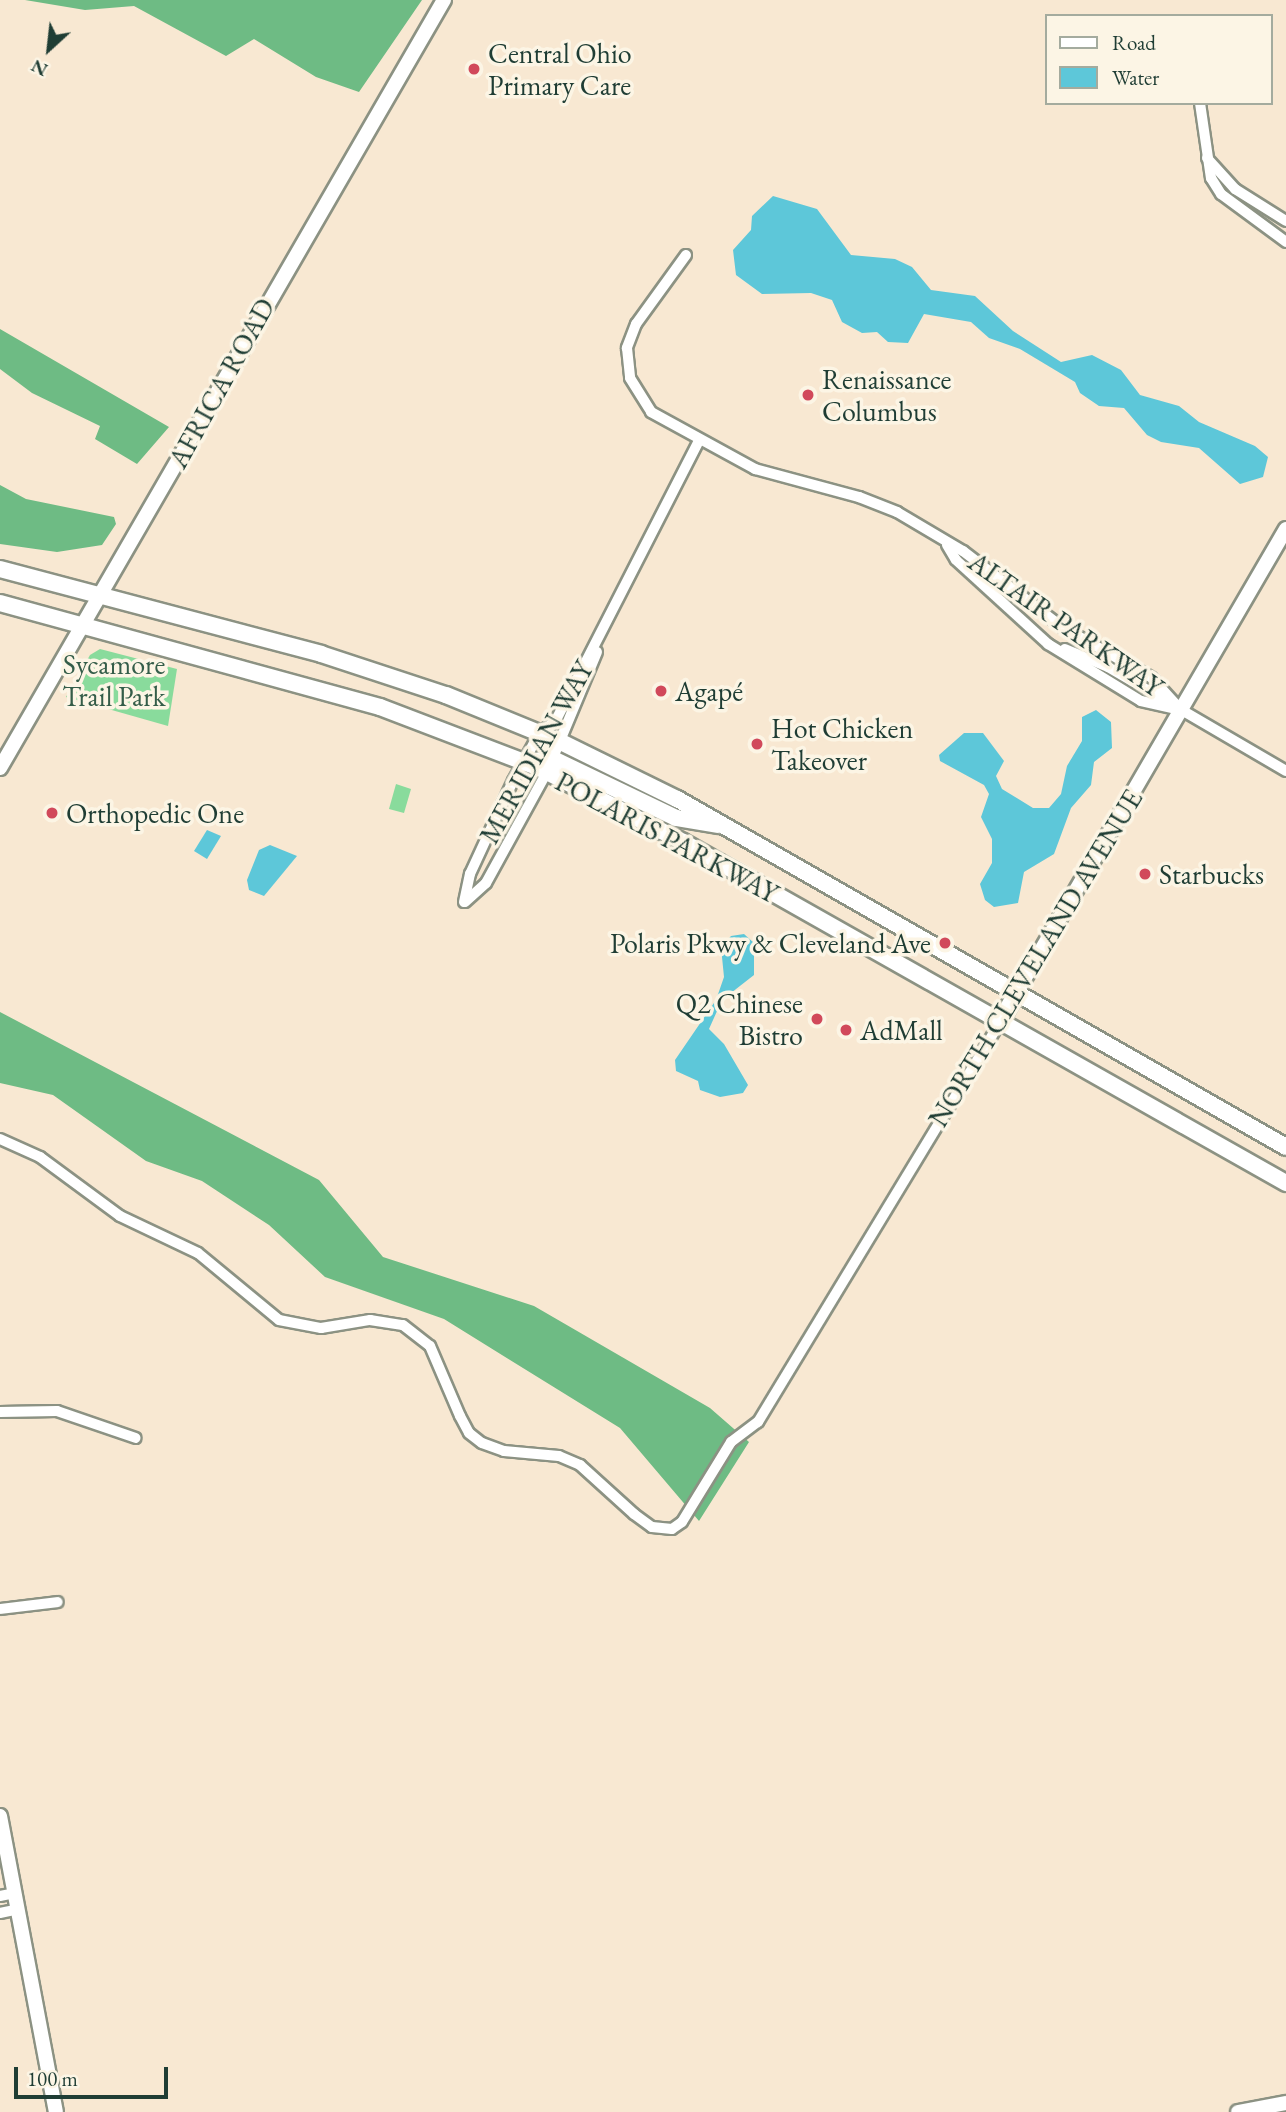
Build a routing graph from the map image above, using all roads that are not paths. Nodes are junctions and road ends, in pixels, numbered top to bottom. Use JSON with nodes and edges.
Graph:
{"nodes":[{"id":1,"x":444,"y":0,"type":"edge"},
{"id":2,"x":1200,"y":105,"type":"edge"},
{"id":3,"x":1205,"y":155,"type":"junction"},
{"id":4,"x":1286,"y":221,"type":"edge"},
{"id":5,"x":1286,"y":242,"type":"edge"},
{"id":6,"x":686,"y":255,"type":"dead end"},
{"id":7,"x":699,"y":441,"type":"junction"},
{"id":8,"x":1286,"y":529,"type":"edge"},
{"id":9,"x":947,"y":545,"type":"junction"},
{"id":10,"x":0,"y":569,"type":"edge"},
{"id":11,"x":99,"y":595,"type":"junction"},
{"id":12,"x":0,"y":603,"type":"edge"},
{"id":13,"x":82,"y":625,"type":"junction"},
{"id":14,"x":604,"y":625,"type":"junction"},
{"id":15,"x":1181,"y":710,"type":"junction"},
{"id":16,"x":540,"y":734,"type":"junction"},
{"id":17,"x":561,"y":742,"type":"junction"},
{"id":18,"x":525,"y":762,"type":"junction"},
{"id":19,"x":550,"y":765,"type":"junction"},
{"id":20,"x":0,"y":768,"type":"edge"},
{"id":21,"x":1286,"y":771,"type":"edge"},
{"id":22,"x":721,"y":825,"type":"junction"},
{"id":23,"x":1015,"y":995,"type":"junction"},
{"id":24,"x":999,"y":1024,"type":"junction"},
{"id":25,"x":0,"y":1139,"type":"edge"},
{"id":26,"x":1286,"y":1147,"type":"edge"},
{"id":27,"x":1286,"y":1183,"type":"edge"},
{"id":28,"x":0,"y":1412,"type":"edge"},
{"id":29,"x":136,"y":1438,"type":"dead end"},
{"id":30,"x":58,"y":1602,"type":"dead end"},
{"id":31,"x":0,"y":1609,"type":"edge"},
{"id":32,"x":0,"y":1816,"type":"edge"},
{"id":33,"x":16,"y":1893,"type":"junction"},
{"id":34,"x":0,"y":1896,"type":"edge"},
{"id":35,"x":19,"y":1909,"type":"junction"},
{"id":36,"x":0,"y":1913,"type":"edge"},
{"id":37,"x":1286,"y":2103,"type":"edge"},
{"id":38,"x":56,"y":2112,"type":"edge"},
{"id":39,"x":1238,"y":2112,"type":"edge"}],
"edges":[{"from":1,"to":11,"type":"street","name":"AFRICA ROAD"},
{"from":2,"to":3,"type":"street"},
{"from":3,"to":4,"type":"street"},
{"from":3,"to":5,"type":"street"},
{"from":6,"to":7,"type":"street","name":"ALTAIR PARKWAY"},
{"from":7,"to":9,"type":"street","name":"ALTAIR PARKWAY"},
{"from":7,"to":14,"type":"street","name":"MERIDIAN WAY"},
{"from":8,"to":15,"type":"street","name":"NORTH CLEVELAND AVENUE"},
{"from":9,"to":15,"type":"street","name":"ALTAIR PARKWAY"},
{"from":9,"to":15,"type":"street","name":"ALTAIR PARKWAY"},
{"from":10,"to":11,"type":"main road","name":"POLARIS PARKWAY"},
{"from":11,"to":13,"type":"street","name":"AFRICA ROAD"},
{"from":11,"to":16,"type":"main road","name":"POLARIS PARKWAY"},
{"from":12,"to":13,"type":"main road","name":"POLARIS PARKWAY"},
{"from":13,"to":18,"type":"main road","name":"POLARIS PARKWAY"},
{"from":13,"to":20,"type":"street","name":"AFRICA ROAD"},
{"from":14,"to":16,"type":"street","name":"MERIDIAN WAY"},
{"from":14,"to":17,"type":"street","name":"MERIDIAN WAY"},
{"from":15,"to":21,"type":"street"},
{"from":15,"to":23,"type":"street","name":"NORTH CLEVELAND AVENUE"},
{"from":16,"to":17,"type":"main road","name":"POLARIS PARKWAY"},
{"from":16,"to":18,"type":"street","name":"MERIDIAN WAY"},
{"from":17,"to":19,"type":"street","name":"MERIDIAN WAY"},
{"from":17,"to":22,"type":"main road","name":"POLARIS PARKWAY"},
{"from":18,"to":19,"type":"main road"},
{"from":18,"to":19,"type":"street","name":"MERIDIAN WAY"},
{"from":19,"to":22,"type":"main road"},
{"from":19,"to":24,"type":"main road","name":"POLARIS PARKWAY"},
{"from":22,"to":23,"type":"main road","name":"POLARIS PARKWAY"},
{"from":23,"to":24,"type":"main road","name":"NORTH CLEVELAND AVENUE"},
{"from":23,"to":26,"type":"main road","name":"POLARIS PARKWAY"},
{"from":24,"to":25,"type":"street","name":"NORTH CLEVELAND AVENUE"},
{"from":24,"to":27,"type":"main road","name":"POLARIS PARKWAY"},
{"from":28,"to":29,"type":"street"},
{"from":30,"to":31,"type":"street"},
{"from":32,"to":33,"type":"street"},
{"from":33,"to":34,"type":"street"},
{"from":33,"to":35,"type":"street"},
{"from":35,"to":36,"type":"street"},
{"from":35,"to":38,"type":"street"},
{"from":37,"to":39,"type":"street"}]}
